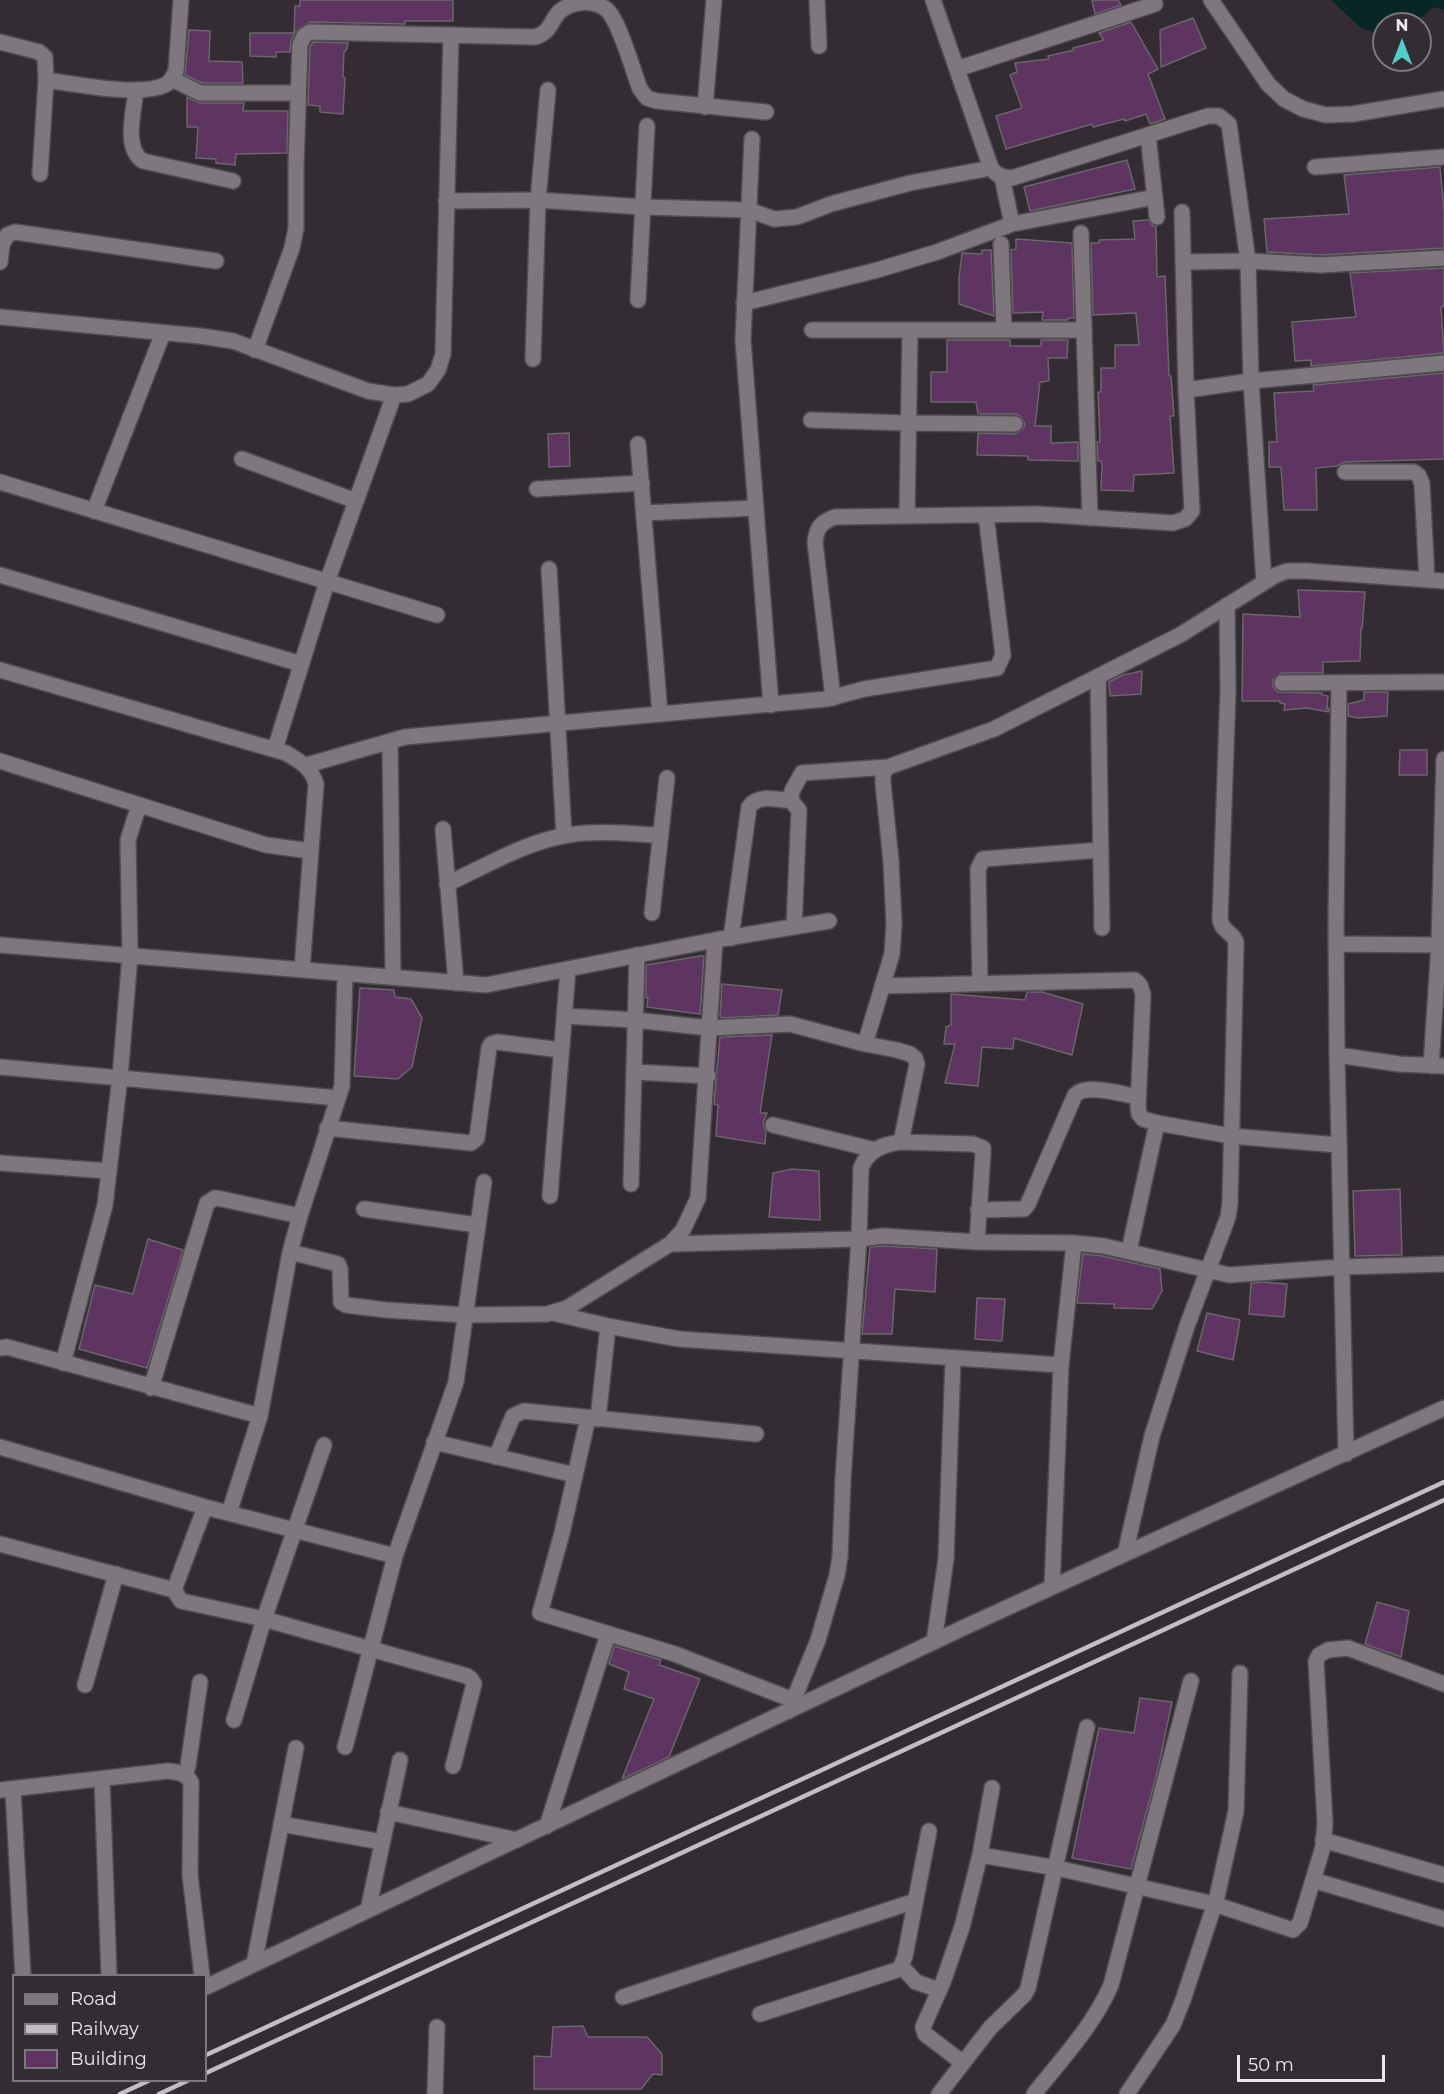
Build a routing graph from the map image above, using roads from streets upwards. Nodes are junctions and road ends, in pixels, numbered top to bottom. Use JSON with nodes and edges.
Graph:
{"nodes":[{"id":1,"x":181,"y":0,"type":"edge"},
{"id":2,"x":714,"y":0,"type":"edge"},
{"id":3,"x":817,"y":0,"type":"edge"},
{"id":4,"x":933,"y":0,"type":"edge"},
{"id":5,"x":1210,"y":0,"type":"edge"},
{"id":6,"x":1155,"y":4,"type":"dead end"},
{"id":7,"x":451,"y":35,"type":"junction"},
{"id":8,"x":0,"y":42,"type":"edge"},
{"id":9,"x":819,"y":46,"type":"dead end"},
{"id":10,"x":957,"y":69,"type":"junction"},
{"id":11,"x":172,"y":79,"type":"junction"},
{"id":12,"x":46,"y":80,"type":"junction"},
{"id":13,"x":136,"y":90,"type":"junction"},
{"id":14,"x":548,"y":90,"type":"dead end"},
{"id":15,"x":298,"y":93,"type":"junction"},
{"id":16,"x":1444,"y":99,"type":"edge"},
{"id":17,"x":705,"y":107,"type":"junction"},
{"id":18,"x":766,"y":112,"type":"dead end"},
{"id":19,"x":647,"y":126,"type":"dead end"},
{"id":20,"x":1148,"y":135,"type":"junction"},
{"id":21,"x":752,"y":139,"type":"dead end"},
{"id":22,"x":1444,"y":157,"type":"edge"},
{"id":23,"x":1315,"y":167,"type":"dead end"},
{"id":24,"x":997,"y":173,"type":"junction"},
{"id":25,"x":40,"y":174,"type":"dead end"},
{"id":26,"x":233,"y":181,"type":"dead end"},
{"id":27,"x":1155,"y":198,"type":"junction"},
{"id":28,"x":538,"y":200,"type":"junction"},
{"id":29,"x":446,"y":201,"type":"junction"},
{"id":30,"x":643,"y":207,"type":"junction"},
{"id":31,"x":749,"y":210,"type":"junction"},
{"id":32,"x":1182,"y":212,"type":"dead end"},
{"id":33,"x":1157,"y":217,"type":"dead end"},
{"id":34,"x":1011,"y":224,"type":"junction"},
{"id":35,"x":1081,"y":233,"type":"dead end"},
{"id":36,"x":1001,"y":244,"type":"dead end"},
{"id":37,"x":1444,"y":258,"type":"edge"},
{"id":38,"x":216,"y":261,"type":"dead end"},
{"id":39,"x":1248,"y":261,"type":"junction"},
{"id":40,"x":0,"y":262,"type":"edge"},
{"id":41,"x":1184,"y":262,"type":"junction"},
{"id":42,"x":638,"y":300,"type":"dead end"},
{"id":43,"x":744,"y":303,"type":"junction"},
{"id":44,"x":0,"y":317,"type":"edge"},
{"id":45,"x":812,"y":330,"type":"dead end"},
{"id":46,"x":910,"y":330,"type":"junction"},
{"id":47,"x":1004,"y":330,"type":"junction"},
{"id":48,"x":1084,"y":330,"type":"junction"},
{"id":49,"x":163,"y":333,"type":"junction"},
{"id":50,"x":255,"y":350,"type":"junction"},
{"id":51,"x":533,"y":359,"type":"dead end"},
{"id":52,"x":1444,"y":363,"type":"edge"},
{"id":53,"x":1251,"y":381,"type":"junction"},
{"id":54,"x":1186,"y":390,"type":"junction"},
{"id":55,"x":394,"y":395,"type":"junction"},
{"id":56,"x":811,"y":420,"type":"dead end"},
{"id":57,"x":907,"y":423,"type":"junction"},
{"id":58,"x":1016,"y":424,"type":"dead end"},
{"id":59,"x":638,"y":444,"type":"dead end"},
{"id":60,"x":242,"y":459,"type":"dead end"},
{"id":61,"x":1345,"y":472,"type":"dead end"},
{"id":62,"x":0,"y":482,"type":"edge"},
{"id":63,"x":642,"y":483,"type":"junction"},
{"id":64,"x":537,"y":489,"type":"dead end"},
{"id":65,"x":356,"y":501,"type":"junction"},
{"id":66,"x":756,"y":508,"type":"junction"},
{"id":67,"x":94,"y":511,"type":"junction"},
{"id":68,"x":644,"y":513,"type":"junction"},
{"id":69,"x":986,"y":515,"type":"junction"},
{"id":70,"x":907,"y":516,"type":"junction"},
{"id":71,"x":1090,"y":518,"type":"junction"},
{"id":72,"x":549,"y":569,"type":"dead end"},
{"id":73,"x":0,"y":575,"type":"edge"},
{"id":74,"x":1427,"y":580,"type":"junction"},
{"id":75,"x":1444,"y":581,"type":"edge"},
{"id":76,"x":327,"y":582,"type":"junction"},
{"id":77,"x":1264,"y":582,"type":"junction"},
{"id":78,"x":1227,"y":605,"type":"junction"},
{"id":79,"x":437,"y":615,"type":"dead end"},
{"id":80,"x":301,"y":664,"type":"junction"},
{"id":81,"x":0,"y":670,"type":"edge"},
{"id":82,"x":1098,"y":677,"type":"junction"},
{"id":83,"x":1339,"y":682,"type":"junction"},
{"id":84,"x":1444,"y":682,"type":"edge"},
{"id":85,"x":1282,"y":683,"type":"dead end"},
{"id":86,"x":832,"y":698,"type":"junction"},
{"id":87,"x":771,"y":705,"type":"junction"},
{"id":88,"x":660,"y":714,"type":"junction"},
{"id":89,"x":557,"y":724,"type":"junction"},
{"id":90,"x":390,"y":742,"type":"junction"},
{"id":91,"x":275,"y":749,"type":"junction"},
{"id":92,"x":1444,"y":759,"type":"edge"},
{"id":93,"x":0,"y":761,"type":"edge"},
{"id":94,"x":307,"y":765,"type":"junction"},
{"id":95,"x":888,"y":767,"type":"junction"},
{"id":96,"x":667,"y":778,"type":"dead end"},
{"id":97,"x":791,"y":801,"type":"junction"},
{"id":98,"x":139,"y":805,"type":"junction"},
{"id":99,"x":442,"y":829,"type":"dead end"},
{"id":100,"x":661,"y":835,"type":"junction"},
{"id":101,"x":564,"y":836,"type":"junction"},
{"id":102,"x":1101,"y":850,"type":"junction"},
{"id":103,"x":311,"y":851,"type":"junction"},
{"id":104,"x":447,"y":884,"type":"junction"},
{"id":105,"x":652,"y":913,"type":"dead end"},
{"id":106,"x":829,"y":921,"type":"dead end"},
{"id":107,"x":794,"y":927,"type":"junction"},
{"id":108,"x":1102,"y":927,"type":"dead end"},
{"id":109,"x":1441,"y":935,"type":"edge"},
{"id":110,"x":723,"y":939,"type":"junction"},
{"id":111,"x":1336,"y":944,"type":"junction"},
{"id":112,"x":0,"y":945,"type":"edge"},
{"id":113,"x":130,"y":955,"type":"junction"},
{"id":114,"x":637,"y":956,"type":"junction"},
{"id":115,"x":302,"y":969,"type":"junction"},
{"id":116,"x":568,"y":969,"type":"junction"},
{"id":117,"x":345,"y":973,"type":"junction"},
{"id":118,"x":393,"y":977,"type":"junction"},
{"id":119,"x":456,"y":983,"type":"junction"},
{"id":120,"x":980,"y":984,"type":"junction"},
{"id":121,"x":882,"y":986,"type":"junction"},
{"id":122,"x":564,"y":1016,"type":"junction"},
{"id":123,"x":635,"y":1020,"type":"junction"},
{"id":124,"x":710,"y":1029,"type":"junction"},
{"id":125,"x":865,"y":1044,"type":"junction"},
{"id":126,"x":561,"y":1050,"type":"junction"},
{"id":127,"x":1337,"y":1055,"type":"junction"},
{"id":128,"x":1438,"y":1066,"type":"edge"},
{"id":129,"x":0,"y":1067,"type":"edge"},
{"id":130,"x":634,"y":1072,"type":"junction"},
{"id":131,"x":708,"y":1076,"type":"junction"},
{"id":132,"x":120,"y":1077,"type":"junction"},
{"id":133,"x":1138,"y":1097,"type":"junction"},
{"id":134,"x":338,"y":1098,"type":"junction"},
{"id":135,"x":1157,"y":1123,"type":"junction"},
{"id":136,"x":773,"y":1125,"type":"dead end"},
{"id":137,"x":327,"y":1128,"type":"junction"},
{"id":138,"x":1231,"y":1136,"type":"junction"},
{"id":139,"x":901,"y":1142,"type":"junction"},
{"id":140,"x":1338,"y":1145,"type":"junction"},
{"id":141,"x":875,"y":1150,"type":"junction"},
{"id":142,"x":0,"y":1163,"type":"edge"},
{"id":143,"x":109,"y":1171,"type":"junction"},
{"id":144,"x":484,"y":1182,"type":"dead end"},
{"id":145,"x":631,"y":1184,"type":"dead end"},
{"id":146,"x":550,"y":1196,"type":"dead end"},
{"id":147,"x":364,"y":1209,"type":"dead end"},
{"id":148,"x":978,"y":1210,"type":"junction"},
{"id":149,"x":300,"y":1216,"type":"junction"},
{"id":150,"x":477,"y":1226,"type":"junction"},
{"id":151,"x":859,"y":1239,"type":"junction"},
{"id":152,"x":977,"y":1242,"type":"junction"},
{"id":153,"x":1074,"y":1243,"type":"junction"},
{"id":154,"x":670,"y":1244,"type":"junction"},
{"id":155,"x":1129,"y":1251,"type":"junction"},
{"id":156,"x":290,"y":1252,"type":"junction"},
{"id":157,"x":1444,"y":1264,"type":"edge"},
{"id":158,"x":1341,"y":1267,"type":"junction"},
{"id":159,"x":1209,"y":1269,"type":"junction"},
{"id":160,"x":550,"y":1313,"type":"junction"},
{"id":161,"x":465,"y":1315,"type":"junction"},
{"id":162,"x":608,"y":1326,"type":"junction"},
{"id":163,"x":0,"y":1348,"type":"edge"},
{"id":164,"x":851,"y":1351,"type":"junction"},
{"id":165,"x":953,"y":1358,"type":"junction"},
{"id":166,"x":63,"y":1363,"type":"junction"},
{"id":167,"x":1061,"y":1365,"type":"junction"},
{"id":168,"x":151,"y":1388,"type":"junction"},
{"id":169,"x":1444,"y":1408,"type":"edge"},
{"id":170,"x":260,"y":1416,"type":"junction"},
{"id":171,"x":593,"y":1419,"type":"junction"},
{"id":172,"x":756,"y":1434,"type":"dead end"},
{"id":173,"x":434,"y":1442,"type":"junction"},
{"id":174,"x":324,"y":1445,"type":"dead end"},
{"id":175,"x":0,"y":1447,"type":"edge"},
{"id":176,"x":1346,"y":1454,"type":"junction"},
{"id":177,"x":496,"y":1457,"type":"junction"},
{"id":178,"x":576,"y":1475,"type":"junction"},
{"id":179,"x":205,"y":1507,"type":"junction"},
{"id":180,"x":229,"y":1513,"type":"junction"},
{"id":181,"x":293,"y":1530,"type":"junction"},
{"id":182,"x":0,"y":1544,"type":"edge"},
{"id":183,"x":1125,"y":1554,"type":"junction"},
{"id":184,"x":395,"y":1556,"type":"junction"},
{"id":185,"x":116,"y":1574,"type":"junction"},
{"id":186,"x":1052,"y":1587,"type":"junction"},
{"id":187,"x":174,"y":1590,"type":"junction"},
{"id":188,"x":264,"y":1619,"type":"junction"},
{"id":189,"x":608,"y":1634,"type":"junction"},
{"id":190,"x":934,"y":1642,"type":"junction"},
{"id":191,"x":371,"y":1649,"type":"junction"},
{"id":192,"x":1240,"y":1673,"type":"dead end"},
{"id":193,"x":1191,"y":1681,"type":"dead end"},
{"id":194,"x":200,"y":1682,"type":"dead end"},
{"id":195,"x":1444,"y":1683,"type":"edge"},
{"id":196,"x":85,"y":1685,"type":"dead end"},
{"id":197,"x":791,"y":1706,"type":"junction"},
{"id":198,"x":234,"y":1720,"type":"dead end"},
{"id":199,"x":1088,"y":1727,"type":"dead end"},
{"id":200,"x":345,"y":1747,"type":"dead end"},
{"id":201,"x":296,"y":1748,"type":"dead end"},
{"id":202,"x":400,"y":1760,"type":"dead end"},
{"id":203,"x":453,"y":1766,"type":"dead end"},
{"id":204,"x":185,"y":1775,"type":"junction"},
{"id":205,"x":102,"y":1779,"type":"junction"},
{"id":206,"x":992,"y":1788,"type":"dead end"},
{"id":207,"x":6,"y":1790,"type":"edge"},
{"id":208,"x":388,"y":1812,"type":"junction"},
{"id":209,"x":281,"y":1824,"type":"junction"},
{"id":210,"x":546,"y":1826,"type":"junction"},
{"id":211,"x":929,"y":1831,"type":"dead end"},
{"id":212,"x":517,"y":1840,"type":"junction"},
{"id":213,"x":1323,"y":1840,"type":"junction"},
{"id":214,"x":382,"y":1842,"type":"junction"},
{"id":215,"x":980,"y":1855,"type":"junction"},
{"id":216,"x":1057,"y":1868,"type":"junction"},
{"id":217,"x":1444,"y":1875,"type":"edge"},
{"id":218,"x":1313,"y":1880,"type":"junction"},
{"id":219,"x":1137,"y":1886,"type":"junction"},
{"id":220,"x":915,"y":1900,"type":"junction"},
{"id":221,"x":1214,"y":1904,"type":"junction"},
{"id":222,"x":368,"y":1910,"type":"junction"},
{"id":223,"x":1444,"y":1919,"type":"edge"},
{"id":224,"x":254,"y":1964,"type":"junction"},
{"id":225,"x":901,"y":1966,"type":"junction"},
{"id":226,"x":23,"y":1974,"type":"edge"},
{"id":227,"x":109,"y":1974,"type":"edge"},
{"id":228,"x":202,"y":1974,"type":"edge"},
{"id":229,"x":207,"y":1987,"type":"edge"},
{"id":230,"x":939,"y":1990,"type":"junction"},
{"id":231,"x":623,"y":1997,"type":"dead end"},
{"id":232,"x":760,"y":2014,"type":"dead end"},
{"id":233,"x":437,"y":2026,"type":"dead end"},
{"id":234,"x":963,"y":2063,"type":"junction"},
{"id":235,"x":435,"y":2094,"type":"edge"},
{"id":236,"x":939,"y":2094,"type":"edge"},
{"id":237,"x":1035,"y":2094,"type":"edge"},
{"id":238,"x":1126,"y":2094,"type":"edge"}],
"edges":[{"from":1,"to":11,"type":"street"},
{"from":2,"to":17,"type":"street"},
{"from":3,"to":9,"type":"street"},
{"from":4,"to":10,"type":"street"},
{"from":5,"to":16,"type":"street"},
{"from":6,"to":10,"type":"street"},
{"from":7,"to":15,"type":"street"},
{"from":7,"to":17,"type":"street"},
{"from":7,"to":29,"type":"street"},
{"from":8,"to":12,"type":"street"},
{"from":10,"to":24,"type":"street"},
{"from":11,"to":13,"type":"street"},
{"from":11,"to":15,"type":"street"},
{"from":12,"to":13,"type":"street"},
{"from":12,"to":25,"type":"street"},
{"from":13,"to":26,"type":"street"},
{"from":14,"to":28,"type":"street"},
{"from":15,"to":50,"type":"street"},
{"from":17,"to":18,"type":"street"},
{"from":19,"to":30,"type":"street"},
{"from":20,"to":24,"type":"street"},
{"from":20,"to":27,"type":"street"},
{"from":20,"to":39,"type":"street"},
{"from":21,"to":31,"type":"street"},
{"from":22,"to":23,"type":"street"},
{"from":24,"to":31,"type":"street"},
{"from":24,"to":34,"type":"street"},
{"from":27,"to":33,"type":"street"},
{"from":27,"to":34,"type":"street"},
{"from":28,"to":29,"type":"street"},
{"from":28,"to":30,"type":"street"},
{"from":28,"to":51,"type":"street"},
{"from":29,"to":55,"type":"street"},
{"from":30,"to":31,"type":"street"},
{"from":30,"to":42,"type":"street"},
{"from":31,"to":43,"type":"street"},
{"from":32,"to":41,"type":"street"},
{"from":34,"to":43,"type":"street"},
{"from":35,"to":48,"type":"street"},
{"from":36,"to":47,"type":"street"},
{"from":37,"to":39,"type":"street"},
{"from":38,"to":40,"type":"street"},
{"from":39,"to":41,"type":"street"},
{"from":39,"to":53,"type":"street"},
{"from":41,"to":54,"type":"street"},
{"from":43,"to":66,"type":"street"},
{"from":44,"to":49,"type":"street"},
{"from":45,"to":46,"type":"street"},
{"from":46,"to":47,"type":"street"},
{"from":46,"to":57,"type":"street"},
{"from":47,"to":48,"type":"street"},
{"from":48,"to":71,"type":"street"},
{"from":49,"to":50,"type":"street"},
{"from":49,"to":67,"type":"street"},
{"from":50,"to":55,"type":"street"},
{"from":52,"to":53,"type":"street"},
{"from":53,"to":54,"type":"street"},
{"from":53,"to":77,"type":"street"},
{"from":54,"to":71,"type":"street"},
{"from":55,"to":65,"type":"street"},
{"from":56,"to":57,"type":"street"},
{"from":57,"to":58,"type":"street"},
{"from":57,"to":70,"type":"street"},
{"from":59,"to":63,"type":"street"},
{"from":60,"to":65,"type":"street"},
{"from":61,"to":74,"type":"street"},
{"from":62,"to":67,"type":"street"},
{"from":63,"to":64,"type":"street"},
{"from":63,"to":68,"type":"street"},
{"from":65,"to":76,"type":"street"},
{"from":66,"to":68,"type":"street"},
{"from":66,"to":87,"type":"street"},
{"from":67,"to":76,"type":"street"},
{"from":68,"to":88,"type":"street"},
{"from":69,"to":70,"type":"street"},
{"from":69,"to":71,"type":"street"},
{"from":69,"to":86,"type":"street"},
{"from":70,"to":86,"type":"street"},
{"from":72,"to":89,"type":"street"},
{"from":73,"to":80,"type":"street"},
{"from":74,"to":75,"type":"street"},
{"from":74,"to":77,"type":"street"},
{"from":76,"to":79,"type":"street"},
{"from":76,"to":80,"type":"street"},
{"from":77,"to":78,"type":"street"},
{"from":78,"to":82,"type":"street"},
{"from":78,"to":138,"type":"street"},
{"from":80,"to":91,"type":"street"},
{"from":81,"to":91,"type":"street"},
{"from":82,"to":95,"type":"street"},
{"from":82,"to":102,"type":"street"},
{"from":83,"to":84,"type":"street"},
{"from":83,"to":85,"type":"street"},
{"from":83,"to":111,"type":"street"},
{"from":86,"to":87,"type":"street"},
{"from":87,"to":88,"type":"street"},
{"from":88,"to":89,"type":"street"},
{"from":89,"to":90,"type":"street"},
{"from":89,"to":101,"type":"street"},
{"from":90,"to":94,"type":"street"},
{"from":90,"to":118,"type":"street"},
{"from":91,"to":94,"type":"street"},
{"from":92,"to":109,"type":"street"},
{"from":93,"to":98,"type":"street"},
{"from":94,"to":103,"type":"street"},
{"from":95,"to":97,"type":"street"},
{"from":95,"to":121,"type":"street"},
{"from":96,"to":100,"type":"street"},
{"from":97,"to":107,"type":"street"},
{"from":97,"to":110,"type":"street"},
{"from":98,"to":103,"type":"street"},
{"from":98,"to":113,"type":"street"},
{"from":99,"to":104,"type":"street"},
{"from":100,"to":101,"type":"street"},
{"from":100,"to":105,"type":"street"},
{"from":101,"to":104,"type":"street"},
{"from":102,"to":108,"type":"street"},
{"from":102,"to":120,"type":"street"},
{"from":103,"to":115,"type":"street"},
{"from":104,"to":119,"type":"street"},
{"from":106,"to":107,"type":"street"},
{"from":107,"to":110,"type":"street"},
{"from":109,"to":111,"type":"street"},
{"from":109,"to":128,"type":"street"},
{"from":110,"to":114,"type":"street"},
{"from":110,"to":124,"type":"street"},
{"from":111,"to":127,"type":"street"},
{"from":112,"to":113,"type":"street"},
{"from":113,"to":115,"type":"street"},
{"from":113,"to":132,"type":"street"},
{"from":114,"to":116,"type":"street"},
{"from":114,"to":123,"type":"street"},
{"from":115,"to":117,"type":"street"},
{"from":116,"to":119,"type":"street"},
{"from":116,"to":122,"type":"street"},
{"from":117,"to":118,"type":"street"},
{"from":117,"to":134,"type":"street"},
{"from":118,"to":119,"type":"street"},
{"from":120,"to":121,"type":"street"},
{"from":120,"to":133,"type":"street"},
{"from":121,"to":125,"type":"street"},
{"from":122,"to":123,"type":"street"},
{"from":122,"to":126,"type":"street"},
{"from":123,"to":124,"type":"street"},
{"from":123,"to":130,"type":"street"},
{"from":124,"to":125,"type":"street"},
{"from":124,"to":131,"type":"street"},
{"from":125,"to":139,"type":"street"},
{"from":126,"to":137,"type":"street"},
{"from":126,"to":146,"type":"street"},
{"from":127,"to":128,"type":"street"},
{"from":127,"to":140,"type":"street"},
{"from":129,"to":132,"type":"street"},
{"from":130,"to":131,"type":"street"},
{"from":130,"to":145,"type":"street"},
{"from":131,"to":154,"type":"street"},
{"from":132,"to":134,"type":"street"},
{"from":132,"to":143,"type":"street"},
{"from":133,"to":135,"type":"street"},
{"from":133,"to":148,"type":"street"},
{"from":134,"to":137,"type":"street"},
{"from":135,"to":138,"type":"street"},
{"from":135,"to":155,"type":"street"},
{"from":136,"to":141,"type":"street"},
{"from":137,"to":149,"type":"street"},
{"from":138,"to":140,"type":"street"},
{"from":138,"to":159,"type":"street"},
{"from":139,"to":141,"type":"street"},
{"from":139,"to":148,"type":"street"},
{"from":140,"to":158,"type":"street"},
{"from":141,"to":151,"type":"street"},
{"from":142,"to":143,"type":"street"},
{"from":143,"to":166,"type":"street"},
{"from":144,"to":150,"type":"street"},
{"from":147,"to":150,"type":"street"},
{"from":148,"to":152,"type":"street"},
{"from":149,"to":156,"type":"street"},
{"from":149,"to":168,"type":"street"},
{"from":150,"to":161,"type":"street"},
{"from":151,"to":152,"type":"street"},
{"from":151,"to":154,"type":"street"},
{"from":151,"to":164,"type":"street"},
{"from":152,"to":153,"type":"street"},
{"from":153,"to":155,"type":"street"},
{"from":153,"to":167,"type":"street"},
{"from":154,"to":160,"type":"street"},
{"from":155,"to":159,"type":"street"},
{"from":156,"to":161,"type":"street"},
{"from":156,"to":170,"type":"street"},
{"from":157,"to":158,"type":"street"},
{"from":158,"to":159,"type":"street"},
{"from":158,"to":176,"type":"street"},
{"from":159,"to":183,"type":"street"},
{"from":160,"to":161,"type":"street"},
{"from":160,"to":162,"type":"street"},
{"from":161,"to":173,"type":"street"},
{"from":162,"to":164,"type":"street"},
{"from":162,"to":171,"type":"street"},
{"from":163,"to":166,"type":"street"},
{"from":164,"to":165,"type":"street"},
{"from":164,"to":197,"type":"street"},
{"from":165,"to":167,"type":"street"},
{"from":165,"to":190,"type":"street"},
{"from":166,"to":168,"type":"street"},
{"from":167,"to":186,"type":"street"},
{"from":168,"to":170,"type":"street"},
{"from":169,"to":176,"type":"street"},
{"from":170,"to":180,"type":"street"},
{"from":171,"to":172,"type":"street"},
{"from":171,"to":177,"type":"street"},
{"from":171,"to":178,"type":"street"},
{"from":173,"to":177,"type":"street"},
{"from":173,"to":184,"type":"street"},
{"from":174,"to":181,"type":"street"},
{"from":175,"to":179,"type":"street"},
{"from":176,"to":183,"type":"street"},
{"from":177,"to":178,"type":"street"},
{"from":178,"to":189,"type":"street"},
{"from":179,"to":180,"type":"street"},
{"from":179,"to":187,"type":"street"},
{"from":180,"to":181,"type":"street"},
{"from":181,"to":184,"type":"street"},
{"from":181,"to":188,"type":"street"},
{"from":182,"to":185,"type":"street"},
{"from":183,"to":186,"type":"street"},
{"from":184,"to":191,"type":"street"},
{"from":185,"to":187,"type":"street"},
{"from":185,"to":196,"type":"street"},
{"from":186,"to":190,"type":"street"},
{"from":187,"to":188,"type":"street"},
{"from":188,"to":191,"type":"street"},
{"from":188,"to":198,"type":"street"},
{"from":189,"to":197,"type":"street"},
{"from":189,"to":210,"type":"street"},
{"from":190,"to":197,"type":"street"},
{"from":191,"to":200,"type":"street"},
{"from":191,"to":203,"type":"street"},
{"from":192,"to":221,"type":"street"},
{"from":193,"to":219,"type":"street"},
{"from":194,"to":204,"type":"street"},
{"from":195,"to":213,"type":"street"},
{"from":197,"to":210,"type":"street"},
{"from":199,"to":216,"type":"street"},
{"from":201,"to":209,"type":"street"},
{"from":202,"to":208,"type":"street"},
{"from":204,"to":205,"type":"street"},
{"from":204,"to":228,"type":"street"},
{"from":205,"to":207,"type":"street"},
{"from":205,"to":227,"type":"street"},
{"from":206,"to":215,"type":"street"},
{"from":207,"to":226,"type":"street"},
{"from":208,"to":212,"type":"street"},
{"from":208,"to":214,"type":"street"},
{"from":209,"to":214,"type":"street"},
{"from":209,"to":224,"type":"street"},
{"from":210,"to":212,"type":"street"},
{"from":211,"to":220,"type":"street"},
{"from":212,"to":222,"type":"street"},
{"from":213,"to":217,"type":"street"},
{"from":213,"to":218,"type":"street"},
{"from":214,"to":222,"type":"street"},
{"from":215,"to":216,"type":"street"},
{"from":215,"to":230,"type":"street"},
{"from":216,"to":219,"type":"street"},
{"from":216,"to":234,"type":"street"},
{"from":218,"to":221,"type":"street"},
{"from":218,"to":223,"type":"street"},
{"from":219,"to":221,"type":"street"},
{"from":219,"to":237,"type":"street"},
{"from":220,"to":225,"type":"street"},
{"from":220,"to":231,"type":"street"},
{"from":221,"to":238,"type":"street"},
{"from":222,"to":224,"type":"street"},
{"from":224,"to":229,"type":"street"},
{"from":225,"to":230,"type":"street"},
{"from":225,"to":232,"type":"street"},
{"from":230,"to":234,"type":"street"},
{"from":233,"to":235,"type":"street"},
{"from":234,"to":236,"type":"street"}]}
